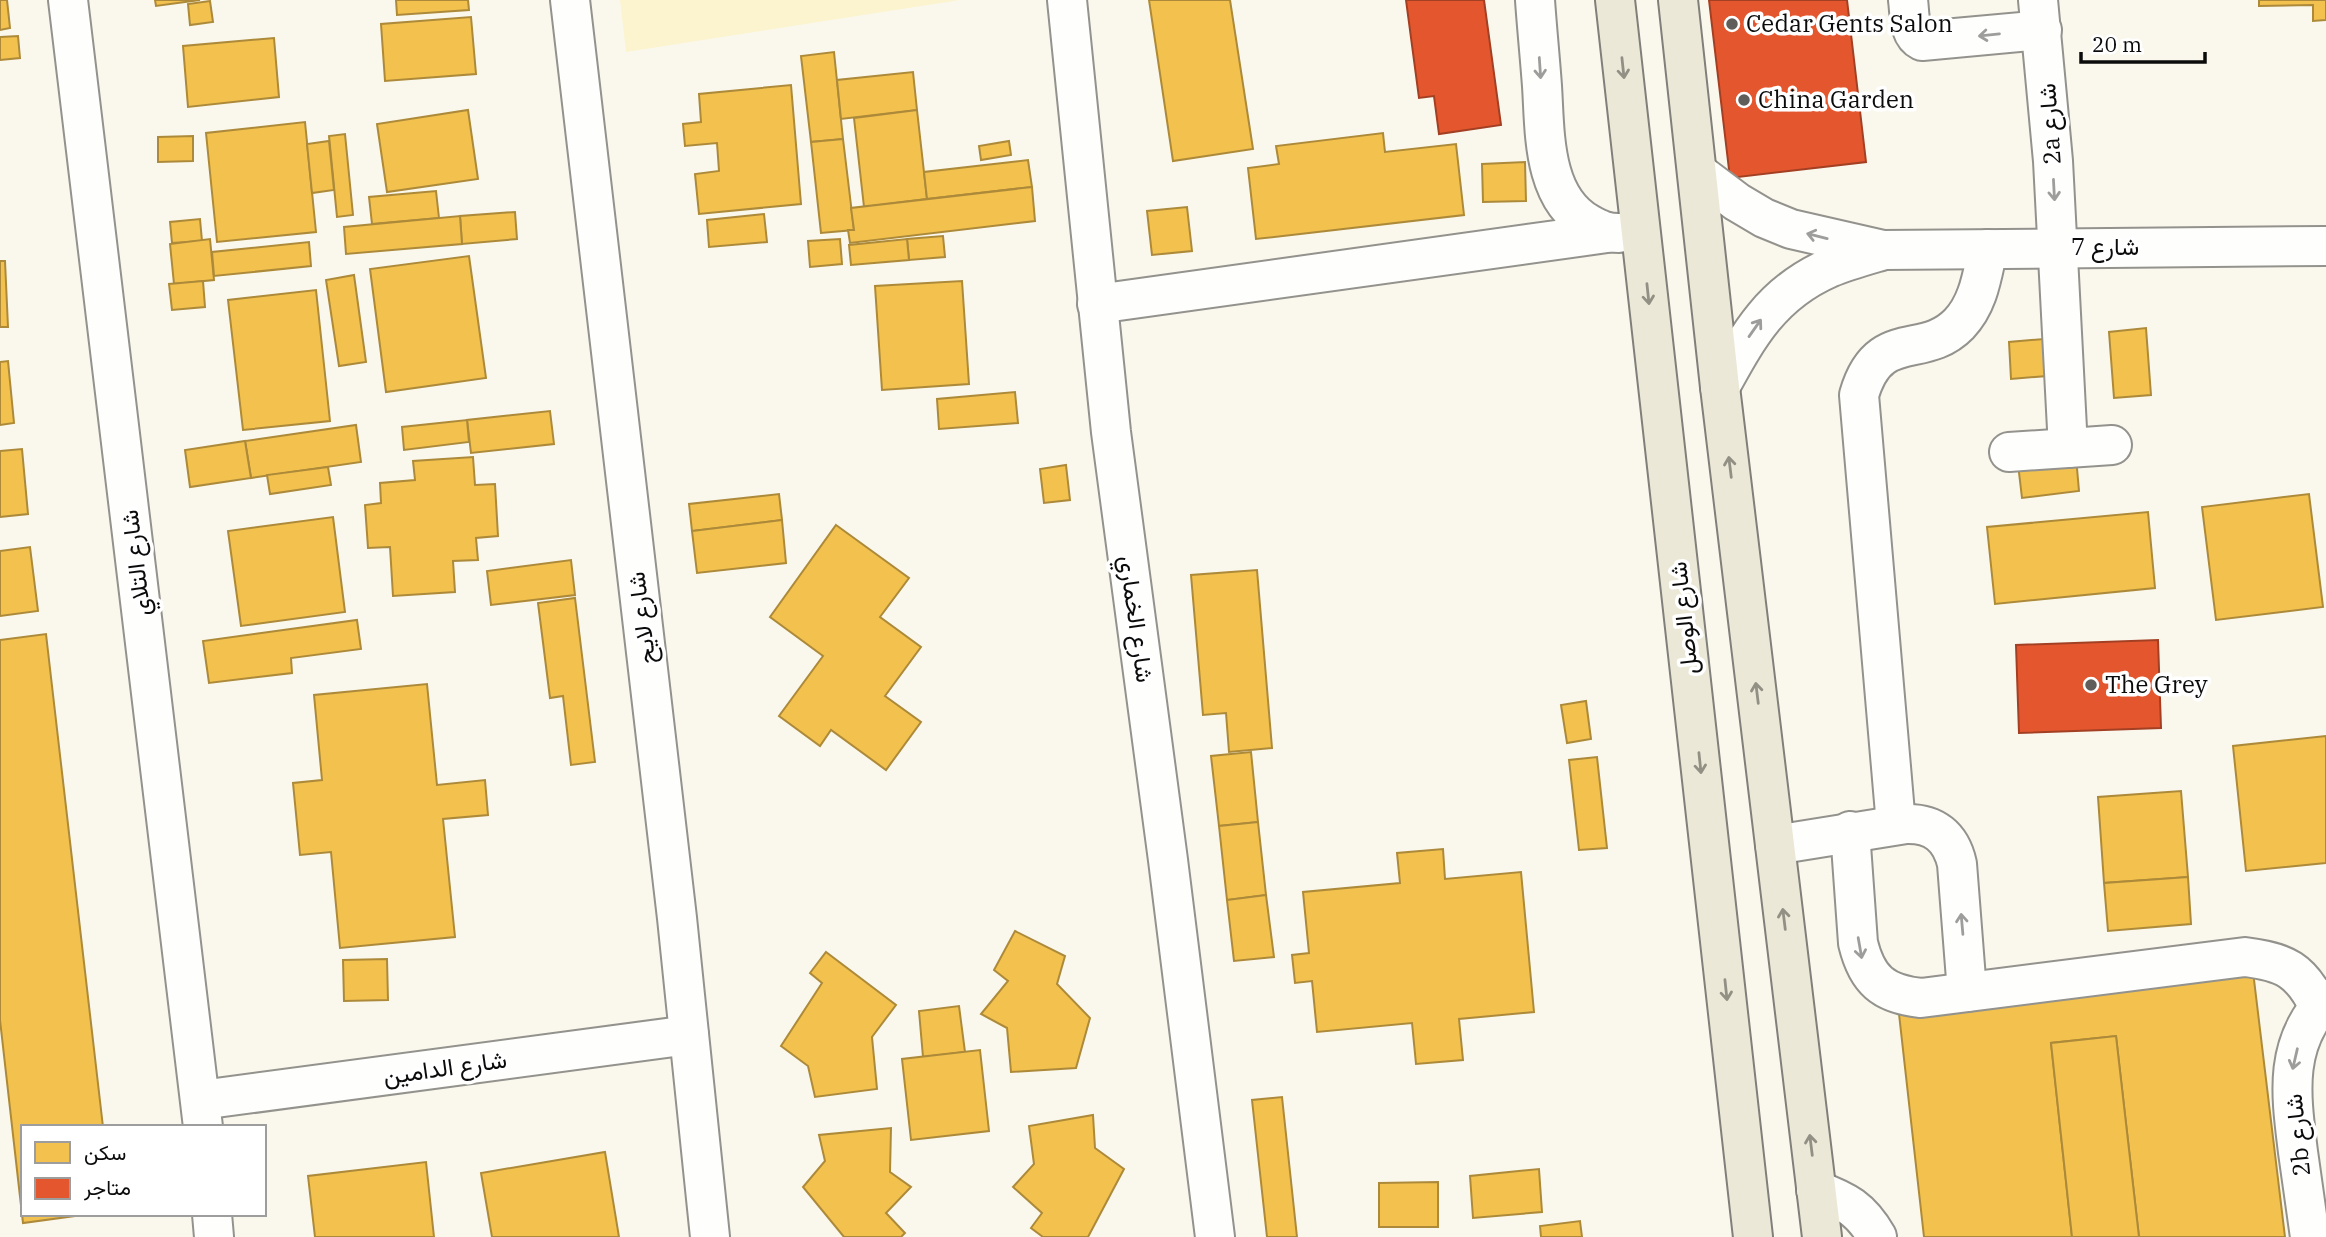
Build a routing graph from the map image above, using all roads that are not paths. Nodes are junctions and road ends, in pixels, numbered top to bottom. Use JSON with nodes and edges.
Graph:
{"nodes":[{"id":1,"x":68,"y":0,"type":"edge"},
{"id":2,"x":570,"y":0,"type":"edge"},
{"id":3,"x":1067,"y":0,"type":"edge"},
{"id":4,"x":1535,"y":0,"type":"edge"},
{"id":5,"x":1615,"y":0,"type":"edge"},
{"id":6,"x":1678,"y":0,"type":"edge"},
{"id":7,"x":1908,"y":0,"type":"edge"},
{"id":8,"x":2040,"y":15,"type":"edge"},
{"id":9,"x":1697,"y":172,"type":"junction"},
{"id":10,"x":1624,"y":233,"type":"junction"},
{"id":11,"x":2326,"y":246,"type":"edge"},
{"id":12,"x":2057,"y":247,"type":"junction"},
{"id":13,"x":1988,"y":249,"type":"junction"},
{"id":14,"x":1884,"y":250,"type":"junction"},
{"id":15,"x":1097,"y":304,"type":"junction"},
{"id":16,"x":1720,"y":387,"type":"junction"},
{"id":17,"x":2112,"y":445,"type":"dead end"},
{"id":18,"x":2068,"y":448,"type":"junction"},
{"id":19,"x":2009,"y":452,"type":"dead end"},
{"id":20,"x":1896,"y":825,"type":"junction"},
{"id":21,"x":1850,"y":831,"type":"junction"},
{"id":22,"x":1775,"y":845,"type":"junction"},
{"id":23,"x":1968,"y":992,"type":"junction"},
{"id":24,"x":2322,"y":1003,"type":"edge"},
{"id":25,"x":689,"y":1035,"type":"junction"},
{"id":26,"x":202,"y":1114,"type":"edge"},
{"id":27,"x":1816,"y":1190,"type":"junction"},
{"id":28,"x":212,"y":1216,"type":"edge"},
{"id":29,"x":214,"y":1237,"type":"edge"},
{"id":30,"x":710,"y":1237,"type":"edge"},
{"id":31,"x":1215,"y":1237,"type":"edge"},
{"id":32,"x":1753,"y":1237,"type":"edge"},
{"id":33,"x":1822,"y":1237,"type":"edge"},
{"id":34,"x":1877,"y":1237,"type":"edge"},
{"id":35,"x":2310,"y":1237,"type":"edge"}],
"edges":[{"from":1,"to":26,"type":"street","name":"شارع التلاي"},
{"from":2,"to":25,"type":"street","name":"شارع لايح"},
{"from":3,"to":15,"type":"street","name":"شارع الخماري"},
{"from":4,"to":10,"type":"street","one_way":true},
{"from":5,"to":10,"type":"main road","name":"شارع الوصل","one_way":true},
{"from":6,"to":9,"type":"main road"},
{"from":8,"to":7,"type":"street","one_way":true},
{"from":8,"to":12,"type":"street","name":"2a شارع","one_way":true},
{"from":14,"to":9,"type":"street","name":"شارع 7","one_way":true},
{"from":9,"to":16,"type":"main road"},
{"from":10,"to":15,"type":"street"},
{"from":10,"to":32,"type":"main road","name":"شارع الوصل","one_way":true},
{"from":11,"to":12,"type":"street","name":"شارع 7"},
{"from":12,"to":13,"type":"street","name":"شارع 7"},
{"from":12,"to":18,"type":"street","name":"2a شارع"},
{"from":13,"to":14,"type":"street","name":"شارع 7"},
{"from":13,"to":20,"type":"street"},
{"from":16,"to":14,"type":"street","name":"شارع 7","one_way":true},
{"from":15,"to":31,"type":"street","name":"شارع الخماري"},
{"from":22,"to":16,"type":"main road","one_way":true},
{"from":17,"to":18,"type":"street"},
{"from":18,"to":19,"type":"street"},
{"from":20,"to":21,"type":"street"},
{"from":23,"to":20,"type":"street","one_way":true},
{"from":21,"to":22,"type":"street"},
{"from":21,"to":23,"type":"street","one_way":true},
{"from":27,"to":22,"type":"main road","one_way":true},
{"from":23,"to":24,"type":"street"},
{"from":24,"to":35,"type":"street","name":"2b شارع","one_way":true},
{"from":25,"to":26,"type":"street","name":"شارع الدامين"},
{"from":25,"to":30,"type":"street","name":"شارع لايح"},
{"from":27,"to":33,"type":"main road"},
{"from":27,"to":34,"type":"street"},
{"from":28,"to":29,"type":"street"}]}
